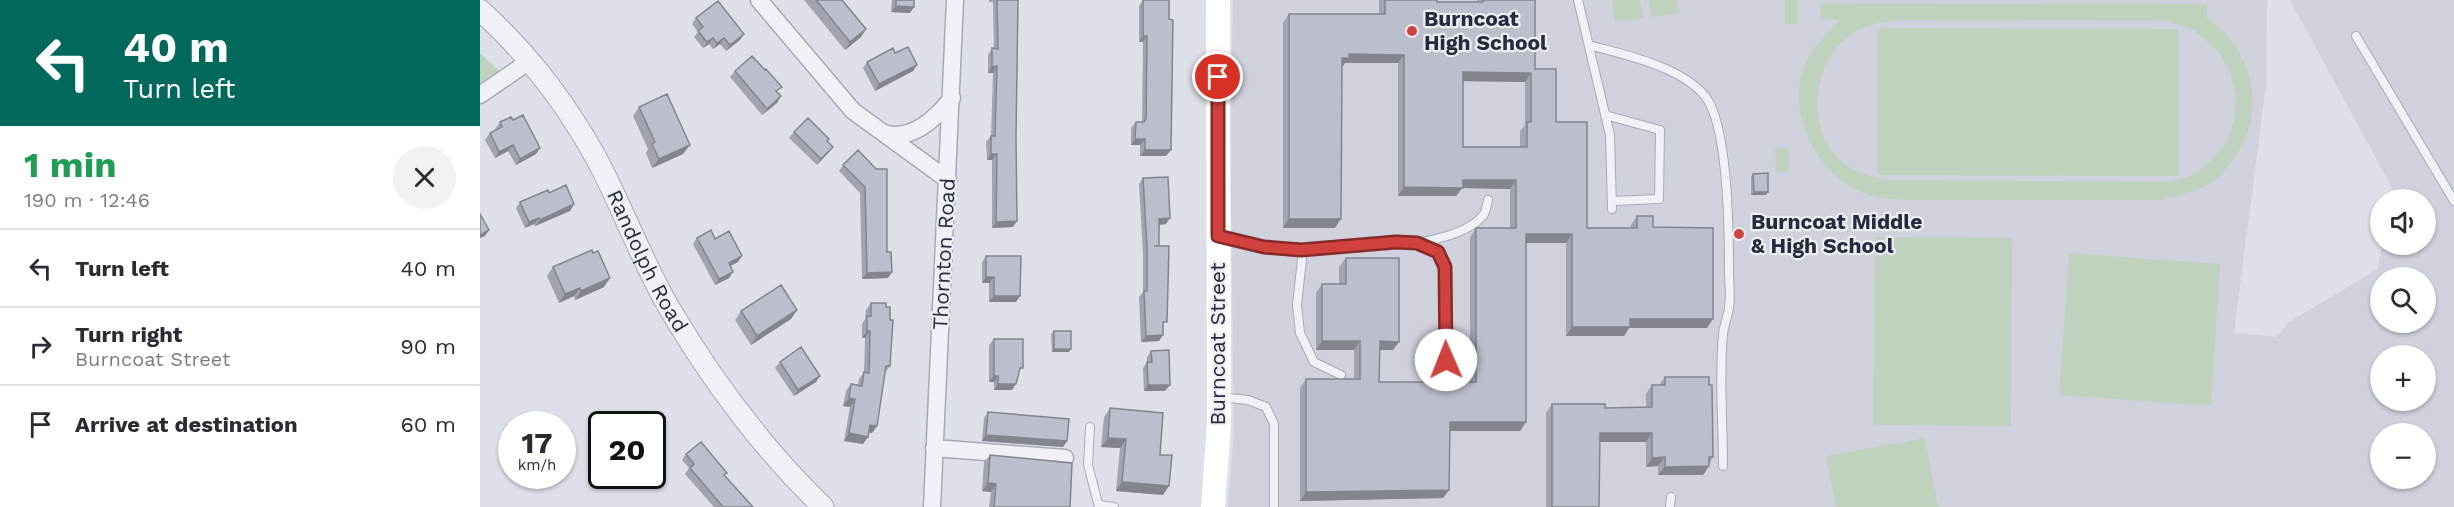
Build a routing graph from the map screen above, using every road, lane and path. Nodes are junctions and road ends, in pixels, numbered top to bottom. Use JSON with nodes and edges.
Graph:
{"nodes":[{"id":1,"x":759,"y":0,"type":"edge"},
{"id":2,"x":956,"y":0,"type":"edge"},
{"id":3,"x":1218,"y":0,"type":"edge"},
{"id":4,"x":1578,"y":0,"type":"edge"},
{"id":5,"x":480,"y":10,"type":"edge"},
{"id":6,"x":2356,"y":36,"type":"dead end"},
{"id":7,"x":1589,"y":45,"type":"junction"},
{"id":8,"x":531,"y":60,"type":"junction"},
{"id":9,"x":480,"y":95,"type":"edge"},
{"id":10,"x":951,"y":98,"type":"junction"},
{"id":11,"x":1605,"y":116,"type":"junction"},
{"id":12,"x":883,"y":133,"type":"junction"},
{"id":13,"x":948,"y":180,"type":"junction"},
{"id":14,"x":1488,"y":200,"type":"dead end"},
{"id":15,"x":2454,"y":201,"type":"edge"},
{"id":16,"x":1218,"y":236,"type":"junction"},
{"id":17,"x":1417,"y":243,"type":"junction"},
{"id":18,"x":1303,"y":250,"type":"junction"},
{"id":19,"x":1446,"y":360,"type":"dead end"},
{"id":20,"x":1341,"y":375,"type":"dead end"},
{"id":21,"x":1219,"y":397,"type":"junction"},
{"id":22,"x":1090,"y":427,"type":"dead end"},
{"id":23,"x":934,"y":448,"type":"junction"},
{"id":24,"x":1065,"y":458,"type":"dead end"},
{"id":25,"x":1723,"y":466,"type":"dead end"},
{"id":26,"x":1671,"y":497,"type":"dead end"},
{"id":27,"x":1099,"y":506,"type":"edge"},
{"id":28,"x":823,"y":507,"type":"edge"},
{"id":29,"x":932,"y":507,"type":"edge"},
{"id":30,"x":1114,"y":507,"type":"edge"},
{"id":31,"x":1213,"y":507,"type":"edge"},
{"id":32,"x":1274,"y":507,"type":"edge"},
{"id":33,"x":1670,"y":507,"type":"edge"}],
"edges":[{"from":1,"to":12,"type":"street"},
{"from":2,"to":10,"type":"street","name":"Thornton Road"},
{"from":3,"to":16,"type":"main road","name":"Burncoat Street"},
{"from":4,"to":7,"type":"lane"},
{"from":5,"to":8,"type":"street","name":"Randolph Road"},
{"from":6,"to":15,"type":"lane"},
{"from":7,"to":11,"type":"lane"},
{"from":7,"to":25,"type":"lane"},
{"from":8,"to":9,"type":"street"},
{"from":8,"to":28,"type":"street","name":"Randolph Road"},
{"from":10,"to":12,"type":"street"},
{"from":10,"to":13,"type":"street","name":"Thornton Road"},
{"from":11,"to":11,"type":"lane"},
{"from":12,"to":13,"type":"street"},
{"from":13,"to":23,"type":"street","name":"Thornton Road"},
{"from":14,"to":17,"type":"lane"},
{"from":16,"to":18,"type":"lane"},
{"from":16,"to":21,"type":"main road","name":"Burncoat Street"},
{"from":17,"to":18,"type":"lane"},
{"from":17,"to":19,"type":"lane"},
{"from":18,"to":20,"type":"lane"},
{"from":21,"to":31,"type":"main road","name":"Burncoat Street"},
{"from":21,"to":32,"type":"lane"},
{"from":22,"to":27,"type":"lane"},
{"from":23,"to":24,"type":"street"},
{"from":23,"to":29,"type":"street","name":"Thornton Road"},
{"from":26,"to":33,"type":"lane"},
{"from":27,"to":30,"type":"lane"}]}
